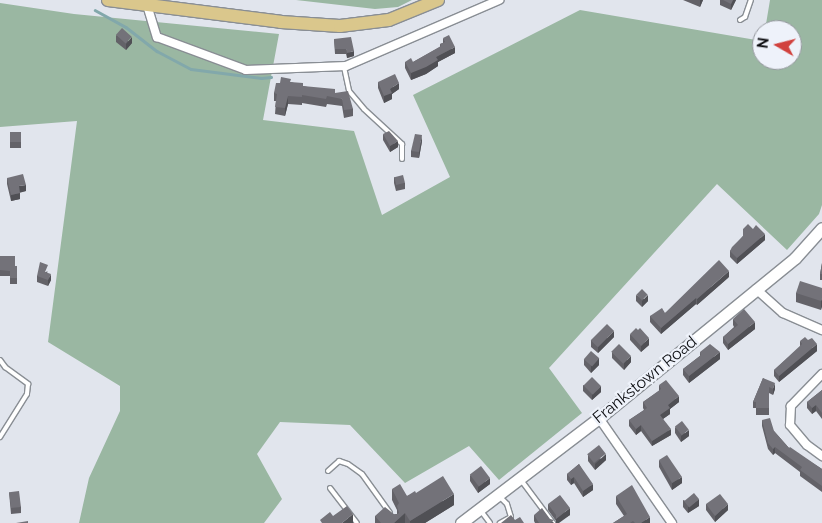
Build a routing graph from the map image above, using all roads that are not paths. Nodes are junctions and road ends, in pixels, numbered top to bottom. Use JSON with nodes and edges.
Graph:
{"nodes":[{"id":1,"x":108,"y":0,"type":"edge"},
{"id":2,"x":438,"y":0,"type":"edge"},
{"id":3,"x":499,"y":0,"type":"edge"},
{"id":4,"x":751,"y":0,"type":"edge"},
{"id":5,"x":146,"y":4,"type":"junction"},
{"id":6,"x":740,"y":20,"type":"dead end"},
{"id":7,"x":344,"y":66,"type":"junction"},
{"id":8,"x":402,"y":159,"type":"dead end"},
{"id":9,"x":822,"y":228,"type":"edge"},
{"id":10,"x":756,"y":289,"type":"junction"},
{"id":11,"x":822,"y":330,"type":"edge"},
{"id":12,"x":0,"y":360,"type":"edge"},
{"id":13,"x":822,"y":374,"type":"edge"},
{"id":14,"x":599,"y":418,"type":"junction"},
{"id":15,"x":0,"y":437,"type":"edge"},
{"id":16,"x":822,"y":456,"type":"edge"},
{"id":17,"x":328,"y":471,"type":"dead end"},
{"id":18,"x":520,"y":478,"type":"junction"},
{"id":19,"x":330,"y":488,"type":"dead end"},
{"id":20,"x":498,"y":494,"type":"junction"},
{"id":21,"x":479,"y":509,"type":"junction"},
{"id":22,"x":391,"y":515,"type":"edge"},
{"id":23,"x":511,"y":517,"type":"junction"},
{"id":24,"x":357,"y":523,"type":"edge"},
{"id":25,"x":461,"y":523,"type":"edge"},
{"id":26,"x":490,"y":523,"type":"edge"},
{"id":27,"x":500,"y":523,"type":"edge"},
{"id":28,"x":515,"y":523,"type":"edge"},
{"id":29,"x":553,"y":523,"type":"edge"},
{"id":30,"x":672,"y":523,"type":"edge"}],
"edges":[{"from":1,"to":5,"type":"main road"},
{"from":2,"to":5,"type":"main road"},
{"from":3,"to":7,"type":"street"},
{"from":4,"to":6,"type":"lane"},
{"from":5,"to":7,"type":"street"},
{"from":7,"to":8,"type":"lane"},
{"from":9,"to":10,"type":"main road","name":"Frankstown Road"},
{"from":10,"to":11,"type":"street"},
{"from":10,"to":14,"type":"main road","name":"Frankstown Road"},
{"from":12,"to":15,"type":"lane"},
{"from":13,"to":16,"type":"street"},
{"from":14,"to":18,"type":"main road","name":"Frankstown Road"},
{"from":14,"to":30,"type":"street"},
{"from":17,"to":22,"type":"lane"},
{"from":18,"to":20,"type":"main road","name":"Frankstown Road"},
{"from":18,"to":29,"type":"lane"},
{"from":19,"to":24,"type":"lane"},
{"from":20,"to":21,"type":"main road","name":"Frankstown Road"},
{"from":20,"to":23,"type":"lane"},
{"from":21,"to":25,"type":"main road","name":"Frankstown Road"},
{"from":21,"to":26,"type":"lane"},
{"from":23,"to":27,"type":"lane"},
{"from":23,"to":28,"type":"lane"}]}
